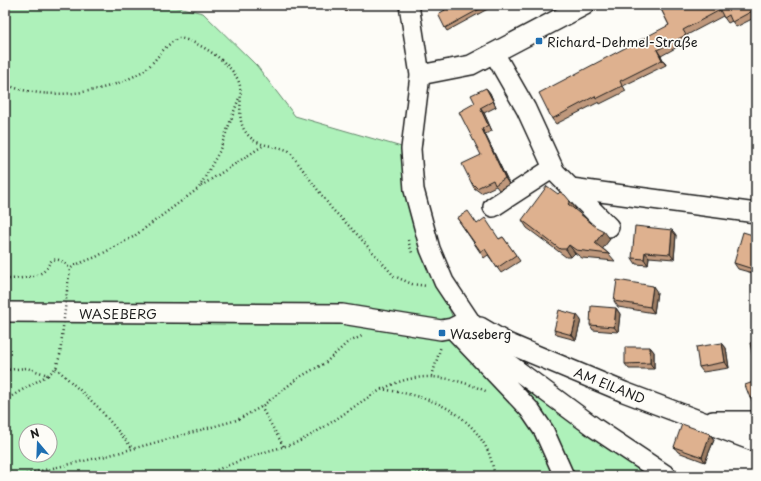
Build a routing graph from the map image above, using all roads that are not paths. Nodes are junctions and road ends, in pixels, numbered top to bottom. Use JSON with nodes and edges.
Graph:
{"nodes":[{"id":1,"x":409,"y":5,"type":"edge"},
{"id":2,"x":585,"y":5,"type":"edge"},
{"id":3,"x":494,"y":53,"type":"junction"},
{"id":4,"x":420,"y":76,"type":"junction"},
{"id":5,"x":553,"y":168,"type":"junction"},
{"id":6,"x":572,"y":188,"type":"junction"},
{"id":7,"x":493,"y":207,"type":"dead end"},
{"id":8,"x":756,"y":213,"type":"edge"},
{"id":9,"x":609,"y":227,"type":"dead end"},
{"id":10,"x":5,"y":312,"type":"edge"},
{"id":11,"x":454,"y":330,"type":"junction"},
{"id":12,"x":701,"y":421,"type":"junction"},
{"id":13,"x":756,"y":421,"type":"edge"},
{"id":14,"x":756,"y":442,"type":"edge"},
{"id":15,"x":564,"y":476,"type":"edge"},
{"id":16,"x":667,"y":476,"type":"edge"}],
"edges":[{"from":1,"to":4,"type":"street"},
{"from":2,"to":3,"type":"street"},
{"from":3,"to":4,"type":"street"},
{"from":3,"to":5,"type":"street"},
{"from":4,"to":11,"type":"street"},
{"from":5,"to":6,"type":"street"},
{"from":5,"to":7,"type":"street"},
{"from":6,"to":8,"type":"street"},
{"from":6,"to":9,"type":"street"},
{"from":10,"to":11,"type":"street","name":"WASEBERG"},
{"from":11,"to":12,"type":"street","name":"AM EILAND"},
{"from":11,"to":15,"type":"street"},
{"from":11,"to":16,"type":"street"},
{"from":12,"to":13,"type":"street"},
{"from":12,"to":14,"type":"street","name":"AM EILAND"}]}
